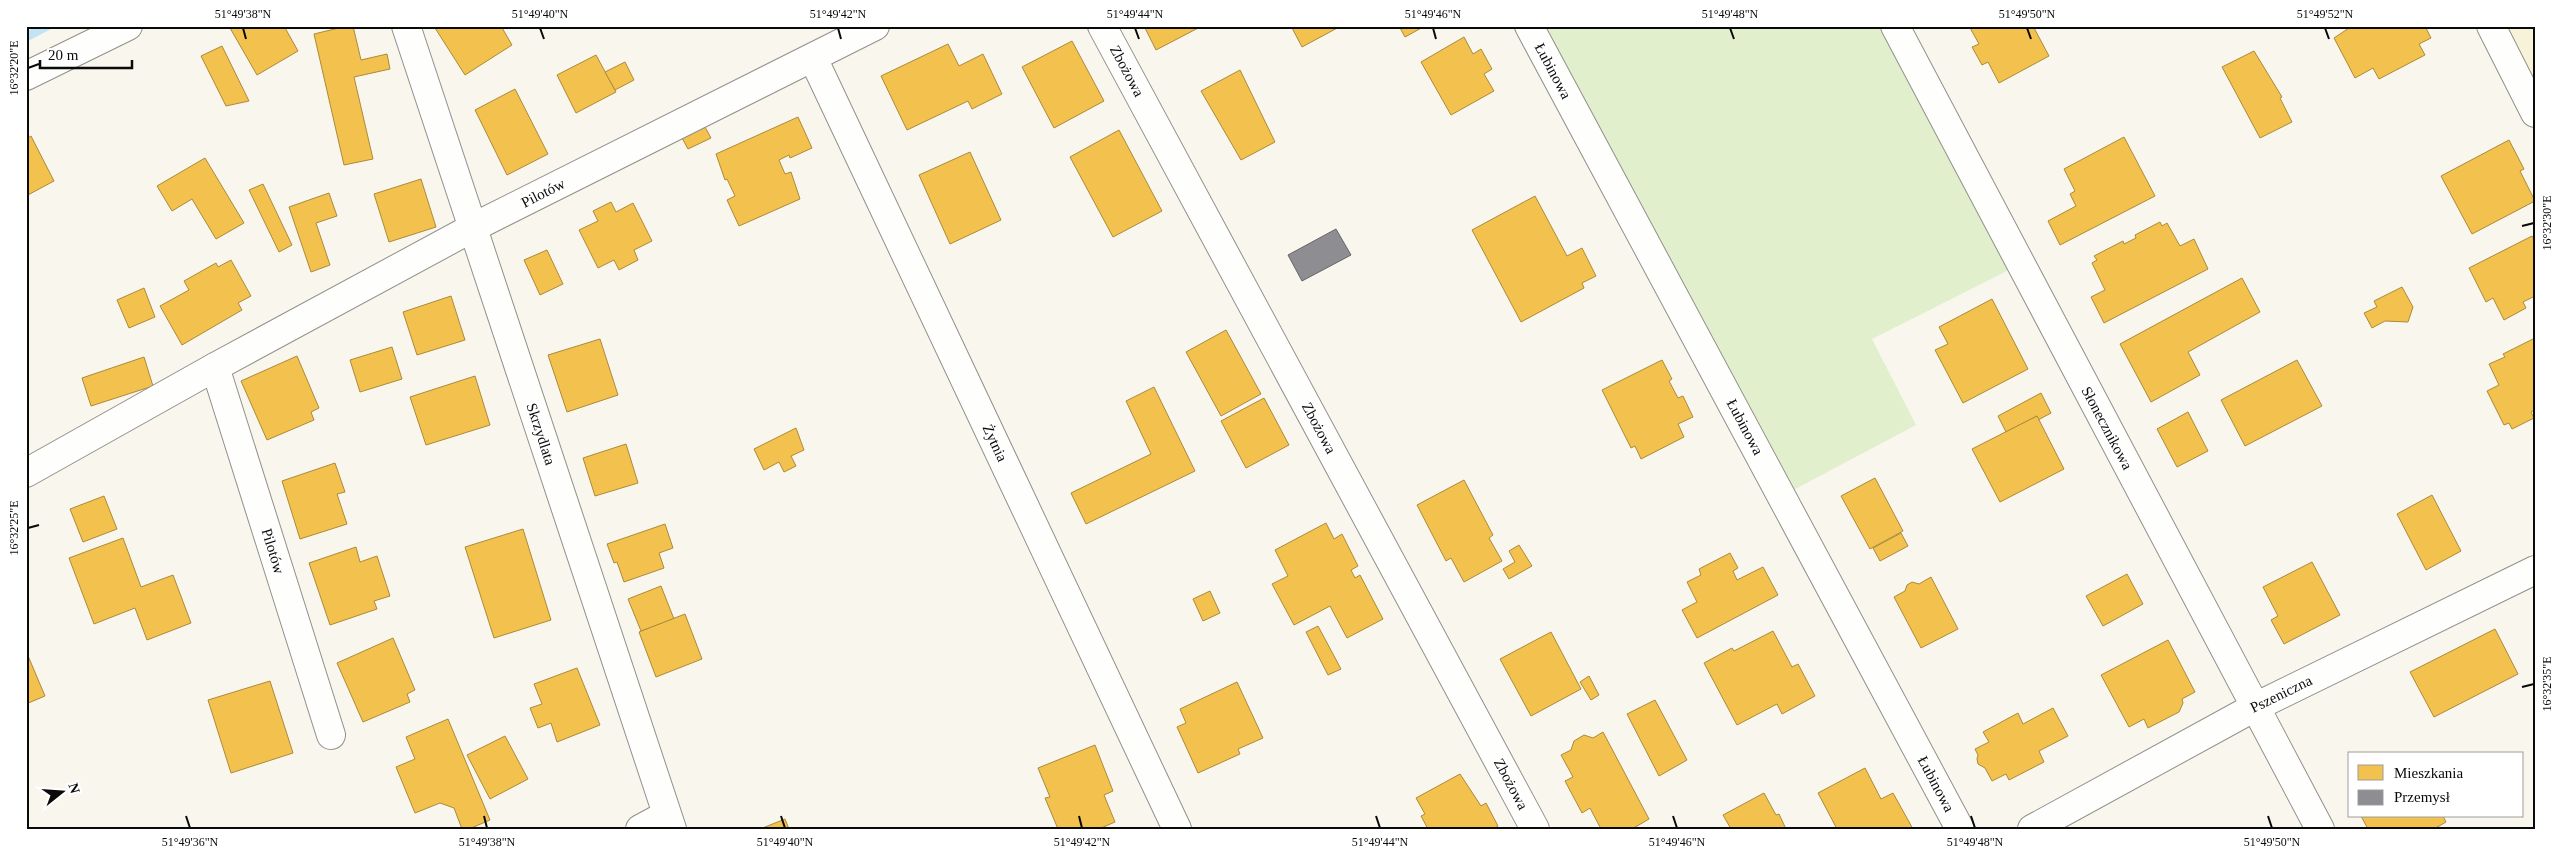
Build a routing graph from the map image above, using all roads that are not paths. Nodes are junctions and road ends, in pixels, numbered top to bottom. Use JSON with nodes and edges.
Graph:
{"nodes":[{"id":1,"x":128,"y":26,"type":"edge"},
{"id":2,"x":406,"y":26,"type":"edge"},
{"id":3,"x":876,"y":26,"type":"edge"},
{"id":4,"x":1102,"y":26,"type":"edge"},
{"id":5,"x":1529,"y":26,"type":"edge"},
{"id":6,"x":1896,"y":26,"type":"edge"},
{"id":7,"x":2491,"y":26,"type":"edge"},
{"id":8,"x":813,"y":58,"type":"junction"},
{"id":9,"x":26,"y":76,"type":"edge"},
{"id":10,"x":2535,"y":112,"type":"edge"},
{"id":11,"x":474,"y":227,"type":"junction"},
{"id":12,"x":215,"y":367,"type":"junction"},
{"id":13,"x":26,"y":473,"type":"edge"},
{"id":14,"x":2535,"y":570,"type":"edge"},
{"id":15,"x":2255,"y":707,"type":"junction"},
{"id":16,"x":330,"y":735,"type":"dead end"},
{"id":17,"x":669,"y":822,"type":"edge"},
{"id":18,"x":640,"y":829,"type":"edge"},
{"id":19,"x":1177,"y":829,"type":"edge"},
{"id":20,"x":1535,"y":829,"type":"edge"},
{"id":21,"x":1960,"y":829,"type":"edge"},
{"id":22,"x":2032,"y":829,"type":"edge"},
{"id":23,"x":2320,"y":829,"type":"edge"}],
"edges":[{"from":1,"to":9,"type":"street"},
{"from":2,"to":11,"type":"street","name":"Skrzydlata"},
{"from":3,"to":8,"type":"street","name":"Pilotów"},
{"from":4,"to":20,"type":"street","name":"Zbożowa"},
{"from":5,"to":21,"type":"street","name":"Łubinowa"},
{"from":6,"to":15,"type":"street","name":"Słonecznikowa"},
{"from":7,"to":10,"type":"street"},
{"from":8,"to":11,"type":"street","name":"Pilotów"},
{"from":8,"to":19,"type":"street","name":"Żytnia"},
{"from":11,"to":12,"type":"street","name":"Pilotów"},
{"from":11,"to":17,"type":"street","name":"Skrzydlata"},
{"from":12,"to":13,"type":"street","name":"Pilotów"},
{"from":12,"to":16,"type":"street","name":"Pilotów"},
{"from":14,"to":15,"type":"street","name":"Pszeniczna"},
{"from":15,"to":22,"type":"street","name":"Pszeniczna"},
{"from":15,"to":23,"type":"street","name":"Słonecznikowa"},
{"from":17,"to":18,"type":"street","name":"Skrzydlata"}]}
